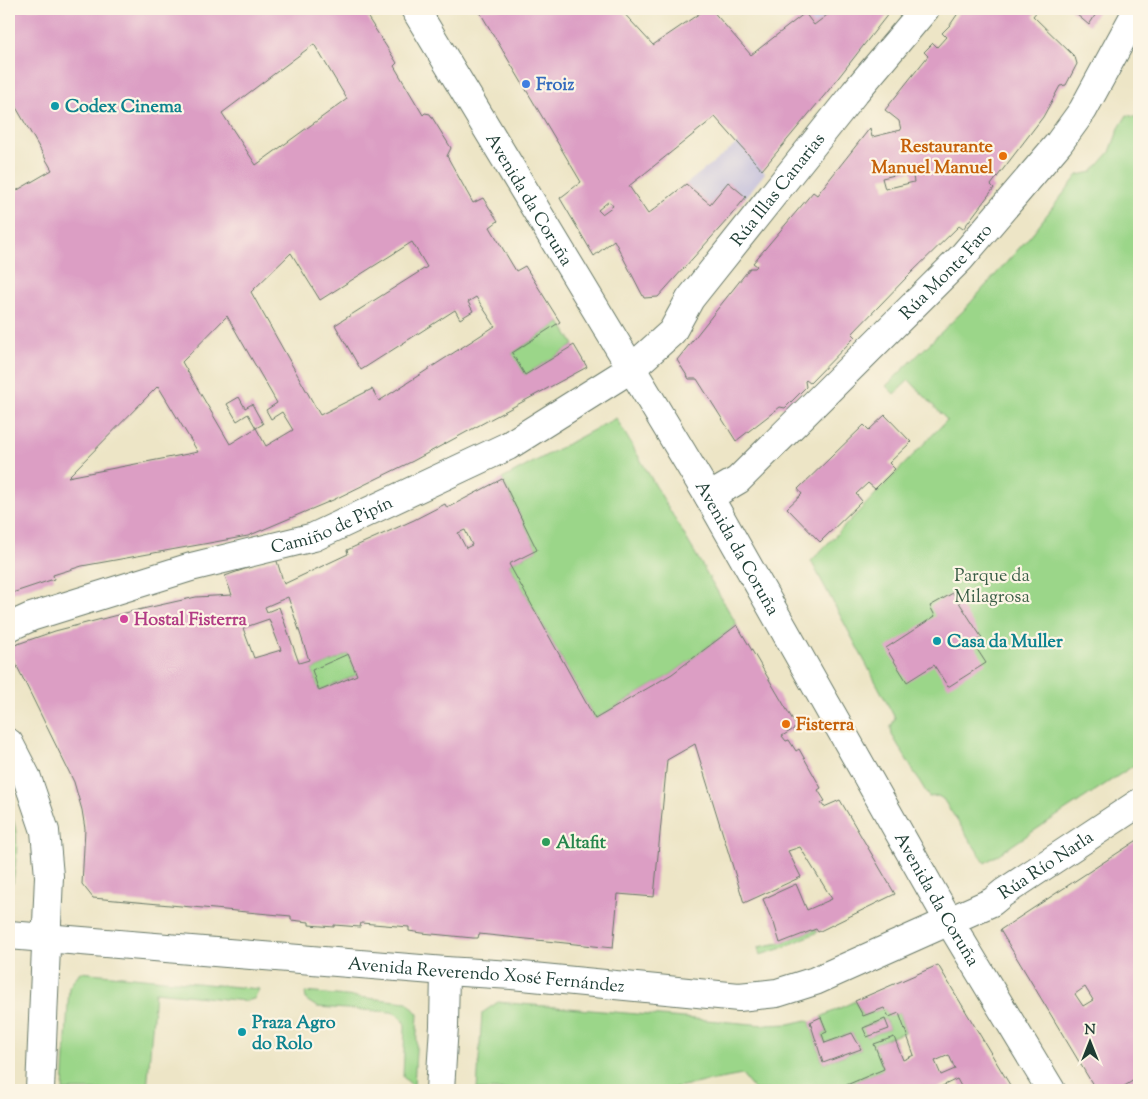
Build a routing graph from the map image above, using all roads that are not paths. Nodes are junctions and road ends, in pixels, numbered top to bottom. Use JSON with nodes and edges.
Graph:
{"nodes":[{"id":1,"x":414,"y":9,"type":"edge"},
{"id":2,"x":925,"y":9,"type":"edge"},
{"id":3,"x":1138,"y":9,"type":"edge"},
{"id":4,"x":632,"y":368,"type":"junction"},
{"id":5,"x":709,"y":497,"type":"junction"},
{"id":6,"x":9,"y":627,"type":"edge"},
{"id":7,"x":9,"y":744,"type":"edge"},
{"id":8,"x":1139,"y":802,"type":"edge"},
{"id":9,"x":949,"y":921,"type":"junction"},
{"id":10,"x":9,"y":935,"type":"edge"},
{"id":11,"x":48,"y":939,"type":"junction"},
{"id":12,"x":445,"y":971,"type":"junction"},
{"id":13,"x":40,"y":1090,"type":"edge"},
{"id":14,"x":440,"y":1090,"type":"edge"},
{"id":15,"x":1051,"y":1090,"type":"edge"}],
"edges":[{"from":1,"to":4,"type":"street","name":"Avenida da Coruña"},
{"from":2,"to":4,"type":"street","name":"Rúa Illas Canarias"},
{"from":3,"to":5,"type":"street","name":"Rúa Monte Faro"},
{"from":4,"to":5,"type":"street","name":"Avenida da Coruña"},
{"from":4,"to":6,"type":"street","name":"Camiño de Pipín"},
{"from":5,"to":9,"type":"street","name":"Avenida da Coruña"},
{"from":7,"to":11,"type":"street"},
{"from":8,"to":9,"type":"street","name":"Rúa Río Narla"},
{"from":9,"to":12,"type":"street","name":"Avenida Reverendo Xosé Fernández"},
{"from":9,"to":15,"type":"street","name":"Avenida da Coruña"},
{"from":10,"to":11,"type":"street","name":"Avenida Reverendo Xosé Fernández"},
{"from":11,"to":12,"type":"street","name":"Avenida Reverendo Xosé Fernández"},
{"from":11,"to":13,"type":"street"},
{"from":12,"to":14,"type":"street"}]}
